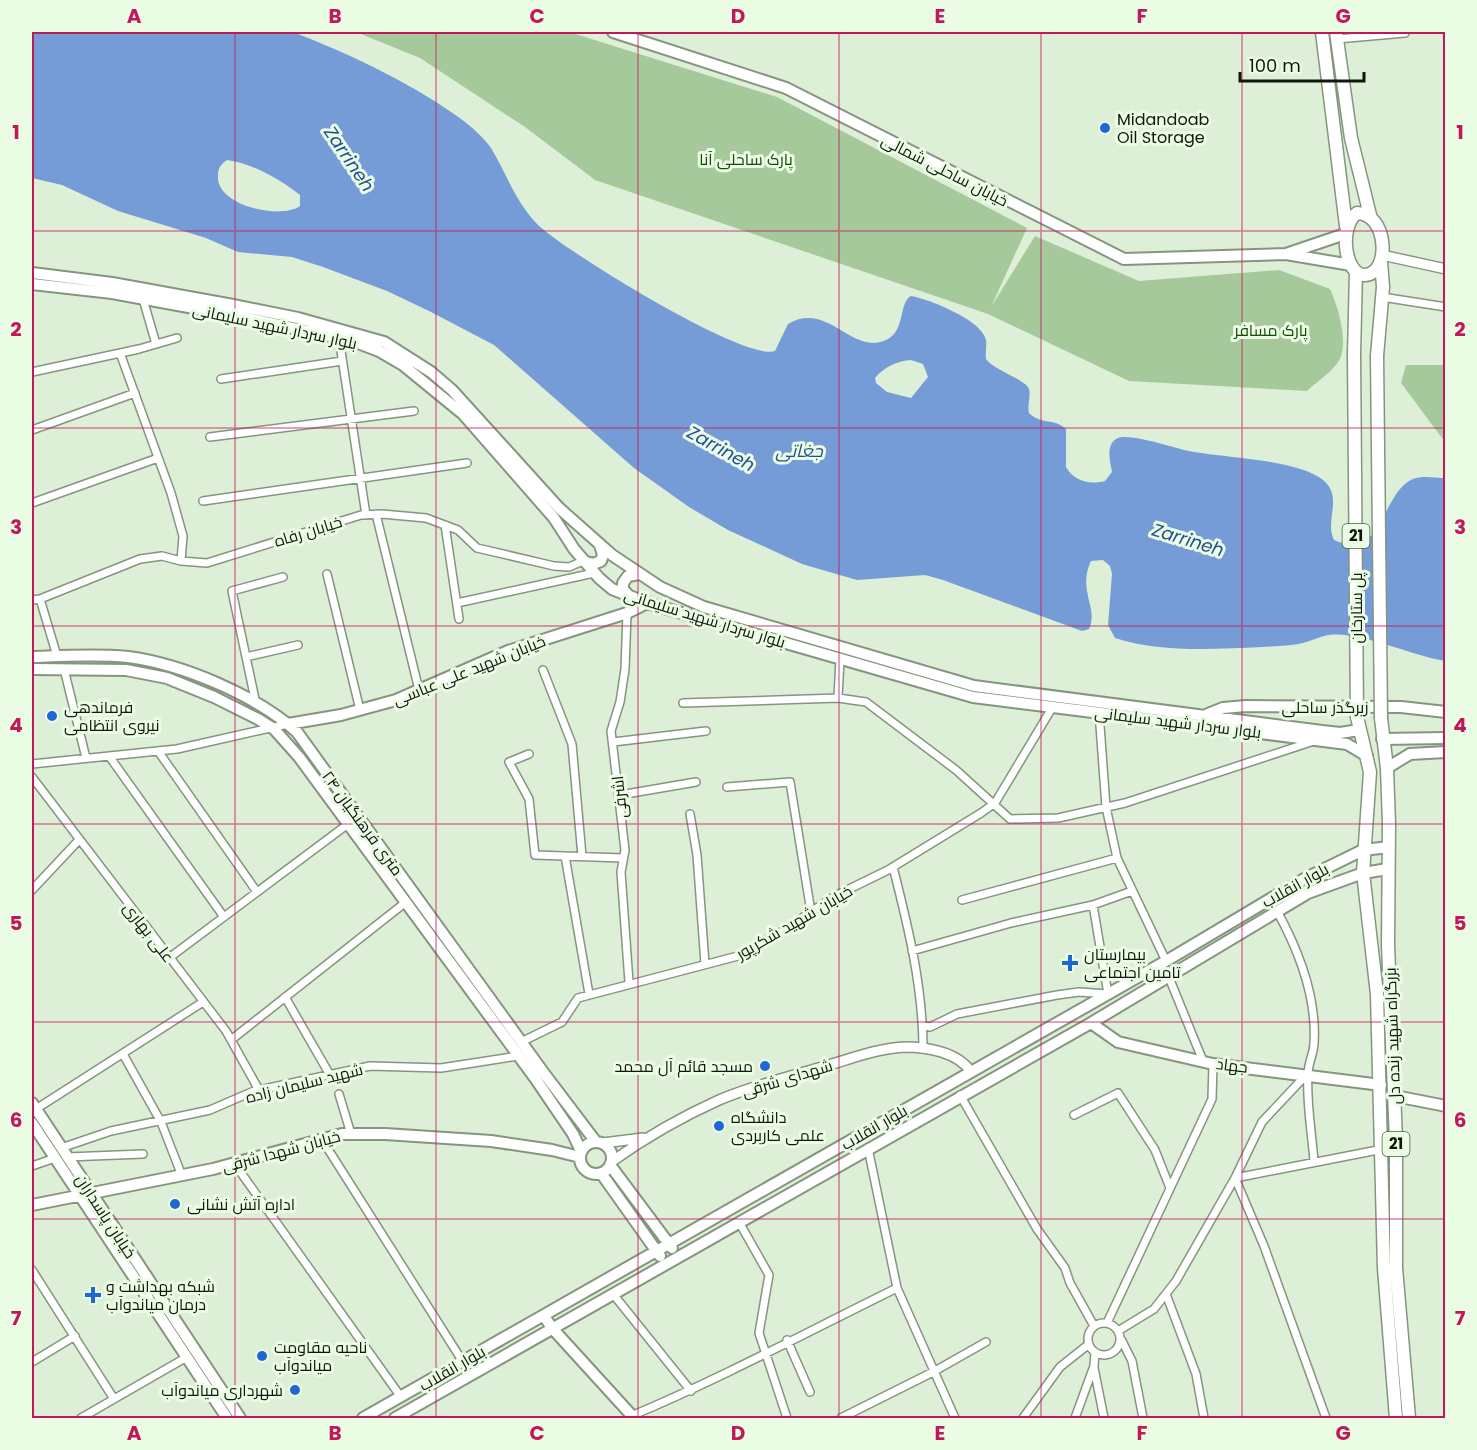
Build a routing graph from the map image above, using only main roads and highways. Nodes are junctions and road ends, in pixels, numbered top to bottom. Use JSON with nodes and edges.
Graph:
{"nodes":[{"id":1,"x":618,"y":32,"type":"edge"},
{"id":2,"x":1322,"y":32,"type":"edge"},
{"id":3,"x":1336,"y":35,"type":"edge"},
{"id":4,"x":1360,"y":172,"type":"junction"},
{"id":5,"x":1339,"y":177,"type":"junction"},
{"id":6,"x":1370,"y":215,"type":"junction"},
{"id":7,"x":1345,"y":230,"type":"junction"},
{"id":8,"x":1286,"y":254,"type":"junction"},
{"id":9,"x":1382,"y":259,"type":"junction"},
{"id":10,"x":1353,"y":268,"type":"junction"},
{"id":11,"x":32,"y":273,"type":"edge"},
{"id":12,"x":32,"y":284,"type":"edge"},
{"id":13,"x":600,"y":545,"type":"junction"},
{"id":14,"x":583,"y":561,"type":"junction"},
{"id":15,"x":639,"y":574,"type":"junction"},
{"id":16,"x":629,"y":596,"type":"junction"},
{"id":17,"x":646,"y":603,"type":"junction"},
{"id":18,"x":32,"y":657,"type":"edge"},
{"id":19,"x":32,"y":669,"type":"edge"},
{"id":20,"x":1446,"y":712,"type":"edge"},
{"id":21,"x":1205,"y":715,"type":"junction"},
{"id":22,"x":288,"y":724,"type":"junction"},
{"id":23,"x":1285,"y":730,"type":"junction"},
{"id":24,"x":1359,"y":730,"type":"junction"},
{"id":25,"x":1446,"y":738,"type":"edge"},
{"id":26,"x":1382,"y":739,"type":"junction"},
{"id":27,"x":1446,"y":752,"type":"edge"},
{"id":28,"x":1367,"y":756,"type":"junction"},
{"id":29,"x":1387,"y":768,"type":"junction"},
{"id":30,"x":358,"y":816,"type":"junction"},
{"id":31,"x":348,"y":824,"type":"junction"},
{"id":32,"x":1389,"y":847,"type":"junction"},
{"id":33,"x":1363,"y":850,"type":"junction"},
{"id":34,"x":1389,"y":869,"type":"junction"},
{"id":35,"x":1363,"y":873,"type":"junction"},
{"id":36,"x":1304,"y":879,"type":"junction"},
{"id":37,"x":1308,"y":894,"type":"junction"},
{"id":38,"x":1091,"y":1023,"type":"junction"},
{"id":39,"x":971,"y":1072,"type":"junction"},
{"id":40,"x":979,"y":1085,"type":"junction"},
{"id":41,"x":1381,"y":1085,"type":"junction"},
{"id":42,"x":1395,"y":1096,"type":"junction"},
{"id":43,"x":34,"y":1106,"type":"edge"},
{"id":44,"x":1446,"y":1106,"type":"edge"},
{"id":45,"x":32,"y":1123,"type":"edge"},
{"id":46,"x":600,"y":1143,"type":"junction"},
{"id":47,"x":61,"y":1154,"type":"junction"},
{"id":48,"x":581,"y":1154,"type":"junction"},
{"id":49,"x":611,"y":1163,"type":"junction"},
{"id":50,"x":601,"y":1173,"type":"junction"},
{"id":51,"x":85,"y":1195,"type":"junction"},
{"id":52,"x":32,"y":1205,"type":"edge"},
{"id":53,"x":669,"y":1244,"type":"junction"},
{"id":54,"x":657,"y":1250,"type":"junction"},
{"id":55,"x":677,"y":1256,"type":"junction"},
{"id":56,"x":665,"y":1263,"type":"junction"},
{"id":57,"x":544,"y":1316,"type":"junction"},
{"id":58,"x":552,"y":1328,"type":"junction"},
{"id":59,"x":633,"y":1417,"type":"edge"},
{"id":60,"x":227,"y":1419,"type":"edge"},
{"id":61,"x":240,"y":1419,"type":"edge"},
{"id":62,"x":363,"y":1419,"type":"edge"},
{"id":63,"x":395,"y":1419,"type":"edge"},
{"id":64,"x":1396,"y":1419,"type":"edge"},
{"id":65,"x":1409,"y":1419,"type":"edge"}],
"edges":[{"from":1,"to":8,"type":"main road","name":"خیابان ساحلی شمالی"},
{"from":2,"to":5,"type":"highway"},
{"from":3,"to":4,"type":"highway"},
{"from":4,"to":5,"type":"highway"},
{"from":4,"to":6,"type":"highway"},
{"from":5,"to":7,"type":"highway"},
{"from":6,"to":7,"type":"highway"},
{"from":6,"to":9,"type":"highway"},
{"from":7,"to":8,"type":"main road"},
{"from":7,"to":10,"type":"highway"},
{"from":8,"to":10,"type":"main road"},
{"from":9,"to":10,"type":"highway"},
{"from":9,"to":26,"type":"highway","name":"پل ستارخان","number":"21","bridge":true},
{"from":10,"to":24,"type":"highway","name":"پل ستارخان","number":"21","bridge":true},
{"from":11,"to":13,"type":"main road","name":"بلوار سردار شهید سلیمانی"},
{"from":12,"to":14,"type":"main road","name":"بلوار سردار شهید سلیمانی"},
{"from":13,"to":14,"type":"main road"},
{"from":13,"to":15,"type":"main road","name":"بلوار سردار شهید سلیمانی"},
{"from":14,"to":16,"type":"main road","name":"بلوار سردار شهید سلیمانی"},
{"from":15,"to":16,"type":"main road"},
{"from":15,"to":21,"type":"main road","name":"بلوار سردار شهید سلیمانی"},
{"from":16,"to":17,"type":"main road","name":"بلوار سردار شهید سلیمانی"},
{"from":17,"to":22,"type":"main road","name":"خیابان شهید علی عباسی"},
{"from":17,"to":23,"type":"main road","name":"بلوار سردار شهید سلیمانی"},
{"from":18,"to":22,"type":"main road","name":"۲۴ متری فرهنگیان"},
{"from":19,"to":31,"type":"main road","name":"۲۴ متری فرهنگیان"},
{"from":20,"to":21,"type":"main road","name":"زیرگذر ساحلی"},
{"from":21,"to":23,"type":"main road","name":"بلوار سردار شهید سلیمانی"},
{"from":22,"to":30,"type":"main road","name":"۲۴ متری فرهنگیان"},
{"from":23,"to":24,"type":"main road","name":"بلوار سردار شهید سلیمانی"},
{"from":23,"to":28,"type":"main road","name":"بلوار سردار شهید سلیمانی"},
{"from":24,"to":28,"type":"highway","number":"21"},
{"from":25,"to":26,"type":"main road"},
{"from":26,"to":29,"type":"highway","number":"21"},
{"from":27,"to":29,"type":"main road"},
{"from":28,"to":33,"type":"highway","number":"21"},
{"from":29,"to":32,"type":"highway","number":"21"},
{"from":30,"to":31,"type":"main road"},
{"from":30,"to":46,"type":"main road","name":"۲۴ متری فرهنگیان"},
{"from":31,"to":48,"type":"main road","name":"۲۴ متری فرهنگیان"},
{"from":32,"to":33,"type":"main road","name":"بلوار انقلاب"},
{"from":32,"to":34,"type":"highway","number":"21"},
{"from":33,"to":35,"type":"highway","number":"21"},
{"from":33,"to":36,"type":"main road","name":"بلوار انقلاب"},
{"from":34,"to":35,"type":"main road","name":"بلوار انقلاب"},
{"from":34,"to":42,"type":"highway","name":"بزرگراه شهید زنده دل","number":"21"},
{"from":35,"to":37,"type":"main road","name":"بلوار انقلاب"},
{"from":35,"to":41,"type":"highway","name":"بزرگراه شهید زنده دل","number":"21"},
{"from":36,"to":37,"type":"main road"},
{"from":36,"to":39,"type":"main road","name":"بلوار انقلاب"},
{"from":37,"to":38,"type":"main road","name":"بلوار انقلاب"},
{"from":38,"to":40,"type":"main road","name":"بلوار انقلاب"},
{"from":38,"to":41,"type":"main road","name":"جهاد"},
{"from":39,"to":40,"type":"main road"},
{"from":39,"to":53,"type":"main road","name":"بلوار انقلاب"},
{"from":40,"to":55,"type":"main road","name":"بلوار انقلاب"},
{"from":41,"to":64,"type":"highway","name":"بزرگراه شهید زنده دل","number":"21"},
{"from":42,"to":44,"type":"main road"},
{"from":42,"to":65,"type":"highway","name":"بزرگراه شهید زنده دل","number":"21"},
{"from":43,"to":47,"type":"main road"},
{"from":45,"to":47,"type":"main road"},
{"from":46,"to":48,"type":"main road"},
{"from":46,"to":49,"type":"main road"},
{"from":47,"to":51,"type":"main road"},
{"from":48,"to":50,"type":"main road"},
{"from":48,"to":51,"type":"main road","name":"خیابان شهدا شرقی"},
{"from":49,"to":50,"type":"main road"},
{"from":49,"to":53,"type":"main road"},
{"from":50,"to":54,"type":"main road"},
{"from":51,"to":52,"type":"main road","name":"خیابان شهدا شرقی"},
{"from":51,"to":60,"type":"main road","name":"خیابان پاسداران"},
{"from":51,"to":61,"type":"main road","name":"خیابان پاسداران"},
{"from":53,"to":54,"type":"main road","name":"بلوار انقلاب"},
{"from":53,"to":55,"type":"main road"},
{"from":54,"to":56,"type":"main road"},
{"from":54,"to":57,"type":"main road","name":"بلوار انقلاب"},
{"from":55,"to":56,"type":"main road","name":"بلوار انقلاب"},
{"from":56,"to":58,"type":"main road","name":"بلوار انقلاب"},
{"from":57,"to":58,"type":"main road"},
{"from":57,"to":62,"type":"main road","name":"بلوار انقلاب"},
{"from":58,"to":59,"type":"main road"},
{"from":58,"to":63,"type":"main road","name":"بلوار انقلاب"}]}
